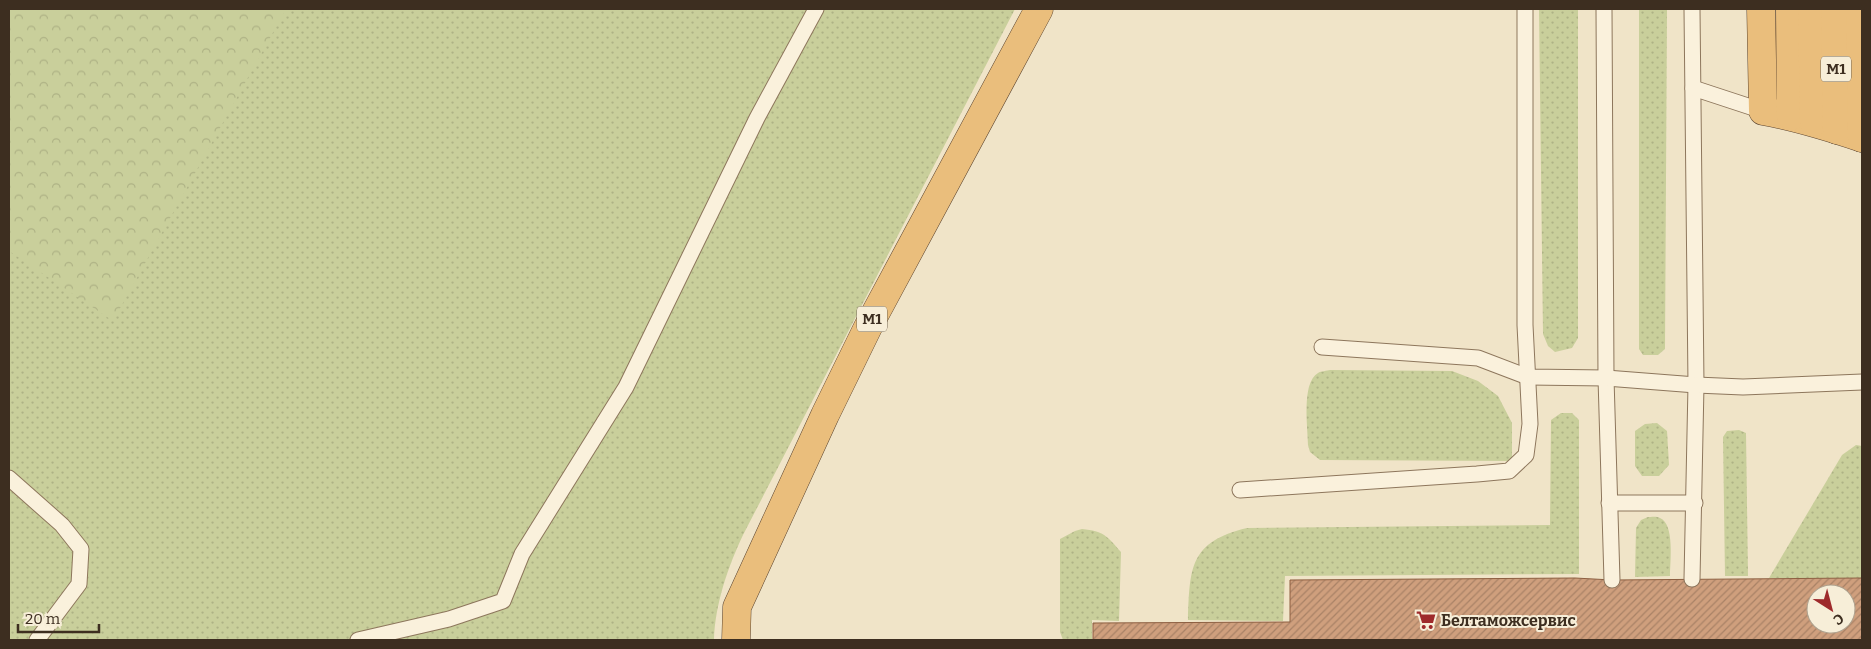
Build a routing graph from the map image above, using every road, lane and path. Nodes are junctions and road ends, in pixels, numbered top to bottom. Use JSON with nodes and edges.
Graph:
{"nodes":[{"id":1,"x":816,"y":9,"type":"edge"},
{"id":2,"x":1039,"y":9,"type":"edge"},
{"id":3,"x":1525,"y":9,"type":"edge"},
{"id":4,"x":1604,"y":9,"type":"edge"},
{"id":5,"x":1692,"y":9,"type":"edge"},
{"id":6,"x":1760,"y":9,"type":"edge"},
{"id":7,"x":1790,"y":9,"type":"edge"},
{"id":8,"x":1812,"y":9,"type":"edge"},
{"id":9,"x":1835,"y":9,"type":"edge"},
{"id":10,"x":1860,"y":9,"type":"edge"},
{"id":11,"x":1693,"y":88,"type":"junction"},
{"id":12,"x":1763,"y":111,"type":"junction"},
{"id":13,"x":1833,"y":129,"type":"edge"},
{"id":14,"x":1322,"y":347,"type":"dead end"},
{"id":15,"x":1528,"y":378,"type":"junction"},
{"id":16,"x":1606,"y":378,"type":"junction"},
{"id":17,"x":1862,"y":382,"type":"edge"},
{"id":18,"x":1696,"y":385,"type":"junction"},
{"id":19,"x":9,"y":478,"type":"edge"},
{"id":20,"x":1240,"y":490,"type":"dead end"},
{"id":21,"x":1695,"y":502,"type":"junction"},
{"id":22,"x":1609,"y":503,"type":"junction"},
{"id":23,"x":1692,"y":579,"type":"dead end"},
{"id":24,"x":1612,"y":580,"type":"dead end"},
{"id":25,"x":36,"y":640,"type":"edge"},
{"id":26,"x":358,"y":640,"type":"edge"},
{"id":27,"x":736,"y":640,"type":"edge"}],
"edges":[{"from":1,"to":26,"type":"lane"},
{"from":2,"to":27,"type":"highway","number":"М1"},
{"from":3,"to":15,"type":"lane"},
{"from":4,"to":16,"type":"lane"},
{"from":5,"to":11,"type":"lane"},
{"from":6,"to":12,"type":"highway"},
{"from":7,"to":13,"type":"highway"},
{"from":8,"to":13,"type":"highway","number":"М1"},
{"from":9,"to":13,"type":"highway","number":"М1"},
{"from":10,"to":13,"type":"highway","number":"М1"},
{"from":11,"to":12,"type":"lane"},
{"from":11,"to":18,"type":"lane"},
{"from":12,"to":13,"type":"highway"},
{"from":14,"to":15,"type":"lane"},
{"from":15,"to":16,"type":"lane"},
{"from":15,"to":20,"type":"lane"},
{"from":16,"to":18,"type":"lane"},
{"from":16,"to":22,"type":"lane"},
{"from":17,"to":18,"type":"lane"},
{"from":18,"to":21,"type":"lane"},
{"from":19,"to":25,"type":"lane"},
{"from":21,"to":22,"type":"lane"},
{"from":21,"to":23,"type":"lane"},
{"from":22,"to":24,"type":"lane"}]}
